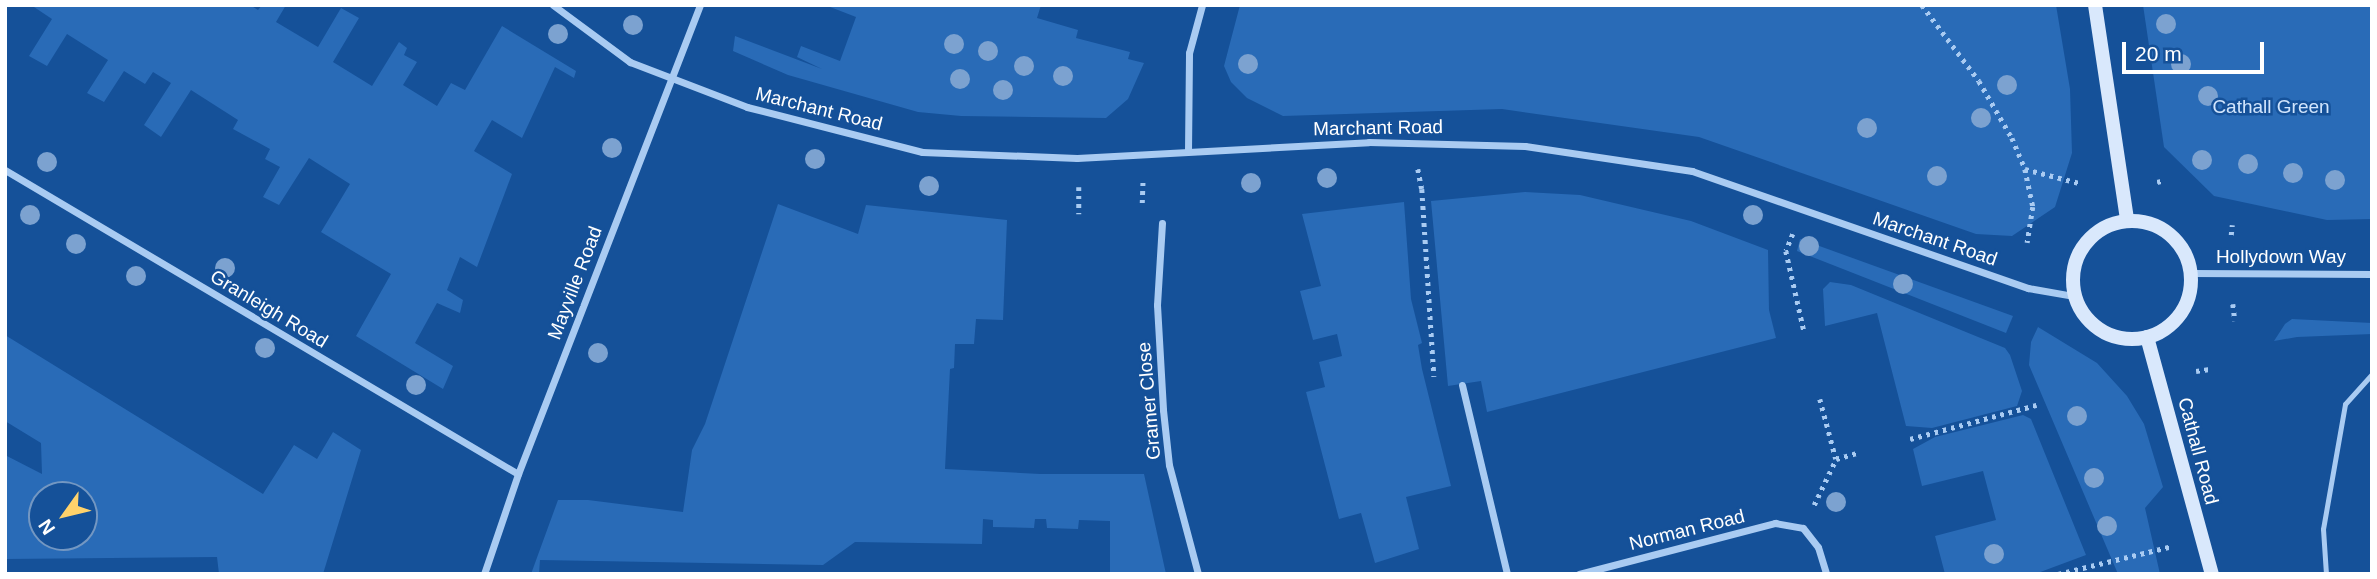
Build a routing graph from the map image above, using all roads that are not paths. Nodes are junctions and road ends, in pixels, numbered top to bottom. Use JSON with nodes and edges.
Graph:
{"nodes":[{"id":1,"x":553,"y":5,"type":"edge"},
{"id":2,"x":700,"y":5,"type":"edge"},
{"id":3,"x":1202,"y":5,"type":"edge"},
{"id":4,"x":2095,"y":5,"type":"edge"},
{"id":5,"x":672,"y":78,"type":"junction"},
{"id":6,"x":1188,"y":151,"type":"junction"},
{"id":7,"x":5,"y":170,"type":"edge"},
{"id":8,"x":2127,"y":220,"type":"junction"},
{"id":9,"x":1162,"y":223,"type":"dead end"},
{"id":10,"x":2191,"y":273,"type":"junction"},
{"id":11,"x":2372,"y":274,"type":"edge"},
{"id":12,"x":2074,"y":296,"type":"junction"},
{"id":13,"x":2147,"y":337,"type":"junction"},
{"id":14,"x":2372,"y":374,"type":"edge"},
{"id":15,"x":1462,"y":385,"type":"dead end"},
{"id":16,"x":518,"y":474,"type":"junction"},
{"id":17,"x":484,"y":574,"type":"edge"},
{"id":18,"x":1198,"y":574,"type":"edge"},
{"id":19,"x":1507,"y":574,"type":"edge"},
{"id":20,"x":1579,"y":574,"type":"edge"},
{"id":21,"x":1826,"y":574,"type":"edge"},
{"id":22,"x":2212,"y":574,"type":"edge"},
{"id":23,"x":2326,"y":574,"type":"edge"}],
"edges":[{"from":1,"to":5,"type":"street","name":"Marchant Road"},
{"from":2,"to":5,"type":"street","name":"Mayville Road"},
{"from":3,"to":6,"type":"street"},
{"from":4,"to":8,"type":"main road"},
{"from":5,"to":6,"type":"street","name":"Marchant Road"},
{"from":5,"to":16,"type":"street","name":"Mayville Road"},
{"from":6,"to":12,"type":"street","name":"Marchant Road"},
{"from":7,"to":16,"type":"street","name":"Granleigh Road"},
{"from":8,"to":10,"type":"main road"},
{"from":8,"to":12,"type":"main road"},
{"from":9,"to":18,"type":"street","name":"Gramer Close"},
{"from":10,"to":11,"type":"street","name":"Hollydown Way"},
{"from":10,"to":13,"type":"main road"},
{"from":12,"to":13,"type":"main road"},
{"from":13,"to":22,"type":"main road","name":"Cathall Road"},
{"from":14,"to":23,"type":"lane"},
{"from":15,"to":19,"type":"street"},
{"from":16,"to":17,"type":"street","name":"Mayville Road"},
{"from":20,"to":21,"type":"street","name":"Norman Road"}]}
